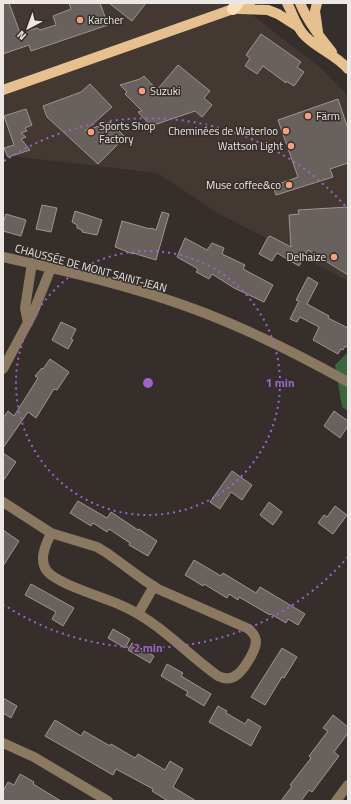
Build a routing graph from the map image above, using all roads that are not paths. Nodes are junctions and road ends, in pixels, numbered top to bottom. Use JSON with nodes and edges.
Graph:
{"nodes":[{"id":1,"x":250,"y":3,"type":"edge"},
{"id":2,"x":286,"y":3,"type":"edge"},
{"id":3,"x":300,"y":3,"type":"edge"},
{"id":4,"x":317,"y":3,"type":"edge"},
{"id":5,"x":235,"y":6,"type":"edge"},
{"id":6,"x":297,"y":26,"type":"junction"},
{"id":7,"x":318,"y":34,"type":"junction"},
{"id":8,"x":340,"y":61,"type":"junction"},
{"id":9,"x":348,"y":69,"type":"edge"},
{"id":10,"x":3,"y":90,"type":"edge"},
{"id":11,"x":3,"y":257,"type":"edge"},
{"id":12,"x":32,"y":264,"type":"junction"},
{"id":13,"x":51,"y":268,"type":"junction"},
{"id":14,"x":28,"y":323,"type":"junction"},
{"id":15,"x":3,"y":369,"type":"edge"},
{"id":16,"x":348,"y":382,"type":"edge"},
{"id":17,"x":3,"y":502,"type":"edge"},
{"id":18,"x":50,"y":533,"type":"junction"},
{"id":19,"x":154,"y":586,"type":"junction"},
{"id":20,"x":138,"y":614,"type":"junction"},
{"id":21,"x":3,"y":743,"type":"edge"},
{"id":22,"x":348,"y":785,"type":"edge"},
{"id":23,"x":108,"y":801,"type":"edge"},
{"id":24,"x":336,"y":801,"type":"edge"}],
"edges":[{"from":1,"to":5,"type":"main road"},
{"from":2,"to":6,"type":"main road"},
{"from":3,"to":7,"type":"main road"},
{"from":4,"to":7,"type":"main road"},
{"from":5,"to":6,"type":"main road"},
{"from":5,"to":10,"type":"main road"},
{"from":6,"to":8,"type":"main road"},
{"from":7,"to":8,"type":"main road"},
{"from":8,"to":9,"type":"main road"},
{"from":11,"to":12,"type":"street","name":"CHAUSSÉE DE MONT SAINT-JEAN"},
{"from":12,"to":13,"type":"street","name":"CHAUSSÉE DE MONT SAINT-JEAN"},
{"from":12,"to":14,"type":"street"},
{"from":13,"to":14,"type":"street"},
{"from":13,"to":16,"type":"street","name":"CHAUSSÉE DE MONT SAINT-JEAN"},
{"from":14,"to":15,"type":"street"},
{"from":17,"to":18,"type":"street"},
{"from":18,"to":19,"type":"street"},
{"from":18,"to":20,"type":"street"},
{"from":19,"to":20,"type":"street"},
{"from":19,"to":20,"type":"street"},
{"from":21,"to":23,"type":"street"},
{"from":22,"to":24,"type":"street"}]}
